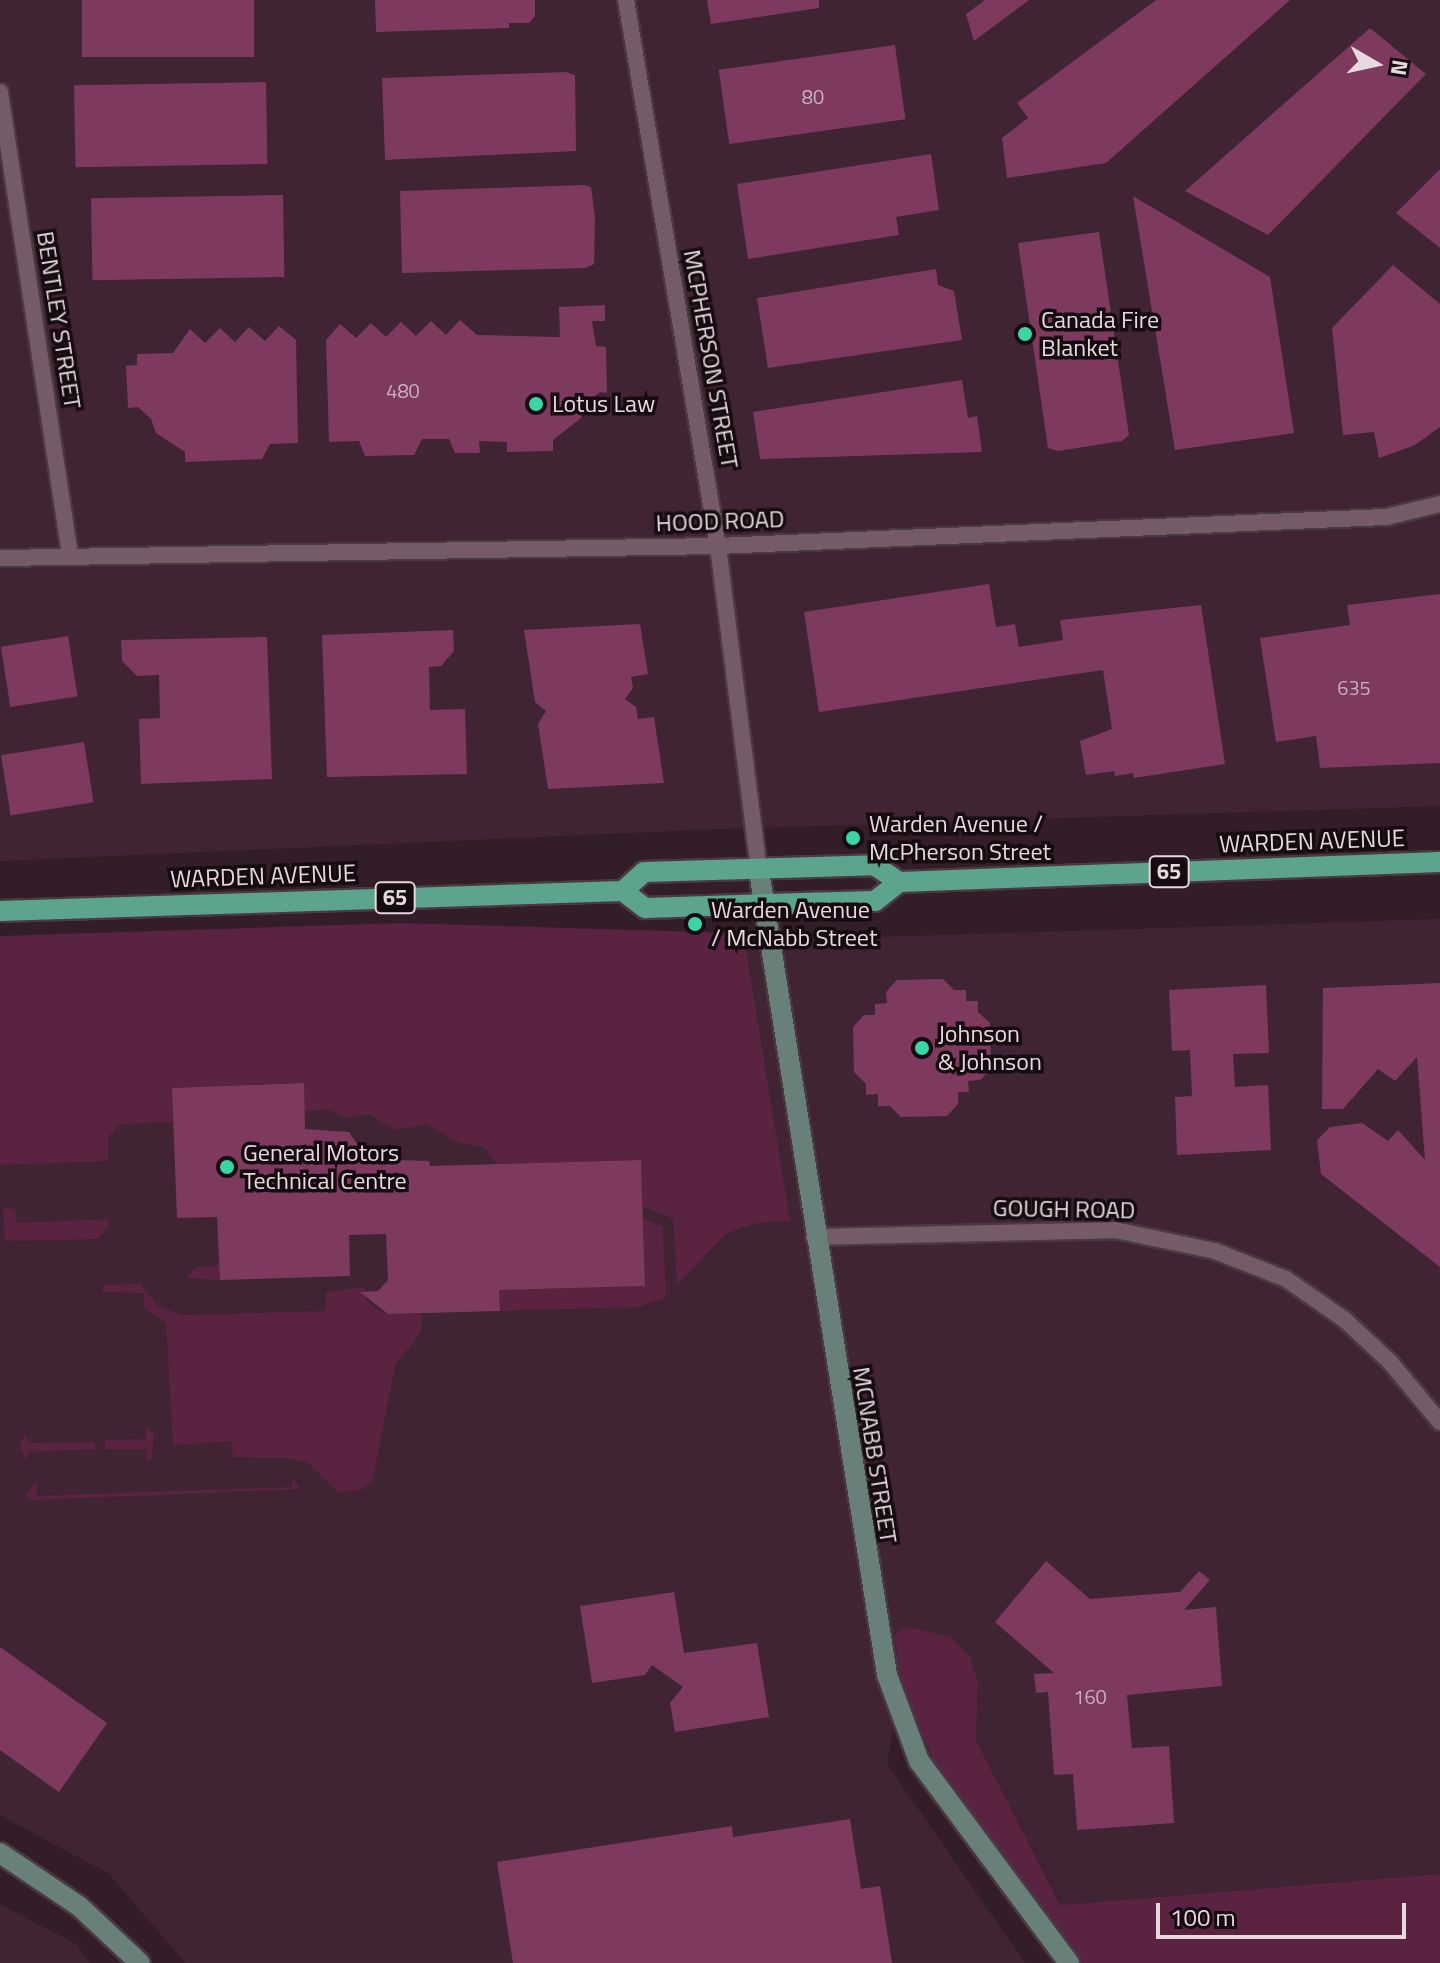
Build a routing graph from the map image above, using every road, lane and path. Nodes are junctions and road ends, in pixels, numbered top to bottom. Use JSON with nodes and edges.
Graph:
{"nodes":[{"id":1,"x":626,"y":0,"type":"edge"},
{"id":2,"x":0,"y":92,"type":"edge"},
{"id":3,"x":1440,"y":504,"type":"edge"},
{"id":4,"x":718,"y":546,"type":"junction"},
{"id":5,"x":70,"y":556,"type":"junction"},
{"id":6,"x":0,"y":558,"type":"edge"},
{"id":7,"x":1440,"y":862,"type":"edge"},
{"id":8,"x":759,"y":871,"type":"junction"},
{"id":9,"x":899,"y":882,"type":"junction"},
{"id":10,"x":623,"y":891,"type":"junction"},
{"id":11,"x":763,"y":903,"type":"junction"},
{"id":12,"x":0,"y":911,"type":"edge"},
{"id":13,"x":814,"y":1237,"type":"junction"},
{"id":14,"x":1440,"y":1422,"type":"edge"},
{"id":15,"x":0,"y":1853,"type":"edge"},
{"id":16,"x":140,"y":1963,"type":"edge"},
{"id":17,"x":1069,"y":1963,"type":"edge"}],
"edges":[{"from":1,"to":4,"type":"street","name":"MCPHERSON STREET"},
{"from":2,"to":5,"type":"street","name":"BENTLEY STREET"},
{"from":3,"to":4,"type":"street","name":"HOOD ROAD"},
{"from":4,"to":5,"type":"street","name":"HOOD ROAD"},
{"from":4,"to":8,"type":"street","name":"MCPHERSON STREET"},
{"from":5,"to":6,"type":"street","name":"HOOD ROAD"},
{"from":7,"to":9,"type":"main road","name":"WARDEN AVENUE","number":"65"},
{"from":8,"to":9,"type":"main road","name":"WARDEN AVENUE","number":"65"},
{"from":8,"to":10,"type":"main road","name":"WARDEN AVENUE","number":"65"},
{"from":8,"to":11,"type":"street","name":"MCNABB STREET"},
{"from":9,"to":11,"type":"main road","name":"WARDEN AVENUE","number":"65"},
{"from":10,"to":11,"type":"main road","name":"WARDEN AVENUE","number":"65"},
{"from":10,"to":12,"type":"main road","name":"WARDEN AVENUE","number":"65"},
{"from":11,"to":13,"type":"street","name":"MCNABB STREET"},
{"from":13,"to":14,"type":"street","name":"GOUGH ROAD"},
{"from":13,"to":17,"type":"street","name":"MCNABB STREET"},
{"from":15,"to":16,"type":"street"}]}
